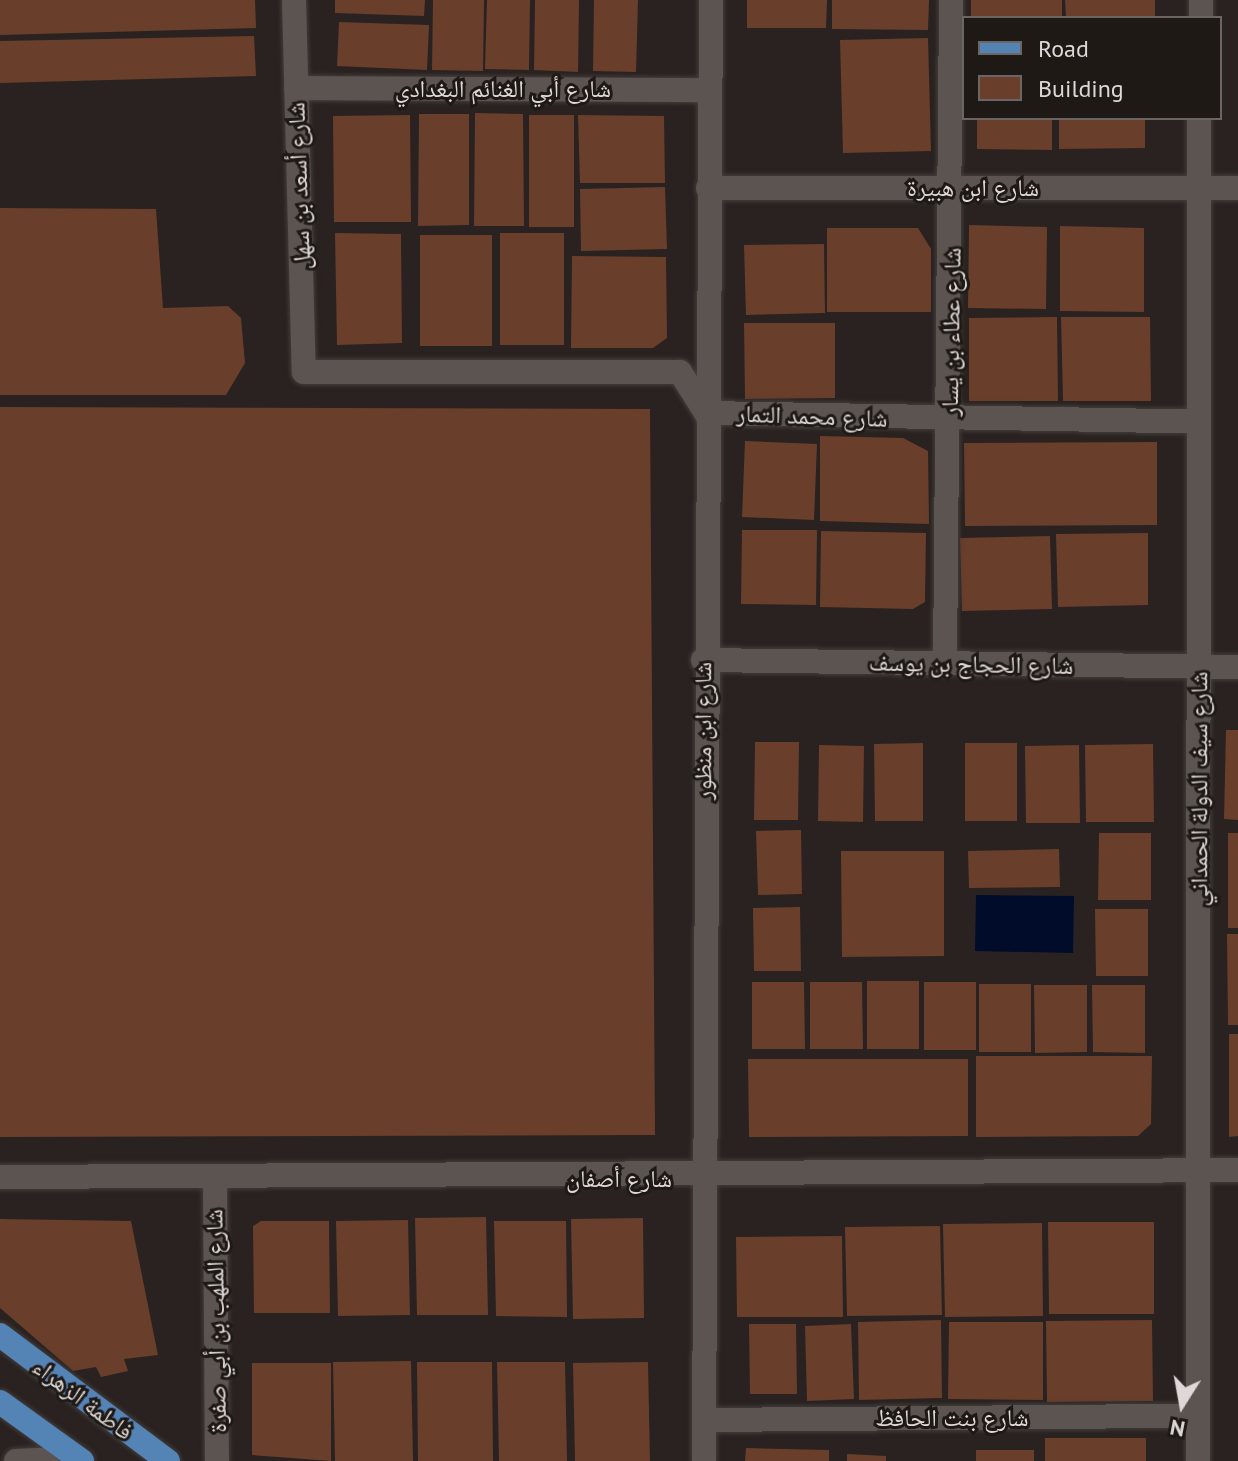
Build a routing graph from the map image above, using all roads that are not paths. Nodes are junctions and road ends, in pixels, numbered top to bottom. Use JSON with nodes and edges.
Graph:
{"nodes":[{"id":1,"x":294,"y":0,"type":"edge"},
{"id":2,"x":711,"y":0,"type":"edge"},
{"id":3,"x":951,"y":0,"type":"edge"},
{"id":4,"x":296,"y":88,"type":"junction"},
{"id":5,"x":710,"y":90,"type":"junction"},
{"id":6,"x":1199,"y":120,"type":"edge"},
{"id":7,"x":708,"y":188,"type":"junction"},
{"id":8,"x":953,"y":188,"type":"junction"},
{"id":9,"x":1199,"y":188,"type":"junction"},
{"id":10,"x":1238,"y":188,"type":"edge"},
{"id":11,"x":304,"y":372,"type":"joint"},
{"id":12,"x":706,"y":413,"type":"junction"},
{"id":13,"x":951,"y":421,"type":"junction"},
{"id":14,"x":1198,"y":422,"type":"junction"},
{"id":15,"x":703,"y":660,"type":"junction"},
{"id":16,"x":945,"y":664,"type":"junction"},
{"id":17,"x":1199,"y":667,"type":"junction"},
{"id":18,"x":1238,"y":667,"type":"edge"},
{"id":19,"x":1238,"y":1170,"type":"edge"},
{"id":20,"x":1199,"y":1171,"type":"junction"},
{"id":21,"x":0,"y":1177,"type":"edge"},
{"id":22,"x":701,"y":1178,"type":"junction"},
{"id":23,"x":215,"y":1181,"type":"junction"},
{"id":24,"x":0,"y":1335,"type":"edge"},
{"id":25,"x":0,"y":1402,"type":"edge"},
{"id":26,"x":1198,"y":1416,"type":"junction"},
{"id":27,"x":706,"y":1420,"type":"junction"},
{"id":28,"x":80,"y":1459,"type":"edge"},
{"id":29,"x":16,"y":1461,"type":"edge"},
{"id":30,"x":168,"y":1461,"type":"edge"},
{"id":31,"x":217,"y":1461,"type":"edge"},
{"id":32,"x":704,"y":1461,"type":"edge"},
{"id":33,"x":1198,"y":1461,"type":"edge"}],
"edges":[{"from":1,"to":4,"type":"street","name":"شارع أسعد بن سهل"},
{"from":2,"to":5,"type":"street","name":"شارع ابن منظور"},
{"from":3,"to":8,"type":"street","name":"شارع عطاء بن يسار"},
{"from":4,"to":5,"type":"street","name":"شارع أبي الغنائم البغدادي"},
{"from":4,"to":11,"type":"street","name":"شارع أسعد بن سهل"},
{"from":5,"to":7,"type":"street","name":"شارع ابن منظور"},
{"from":6,"to":9,"type":"street","name":"شارع سيف الدولة الحمداني"},
{"from":7,"to":8,"type":"street","name":"شارع ابن هبيرة"},
{"from":7,"to":12,"type":"street","name":"شارع ابن منظور"},
{"from":8,"to":9,"type":"street","name":"شارع ابن هبيرة"},
{"from":8,"to":13,"type":"street","name":"شارع عطاء بن يسار"},
{"from":9,"to":10,"type":"street","name":"شارع ابن هبيرة"},
{"from":9,"to":14,"type":"street","name":"شارع سيف الدولة الحمداني"},
{"from":11,"to":12,"type":"street","name":"شارع محمد التمار"},
{"from":12,"to":13,"type":"street","name":"شارع محمد التمار"},
{"from":12,"to":15,"type":"street","name":"شارع ابن منظور"},
{"from":13,"to":14,"type":"street","name":"شارع محمد التمار"},
{"from":13,"to":16,"type":"street","name":"شارع عطاء بن يسار"},
{"from":14,"to":17,"type":"street","name":"شارع سيف الدولة الحمداني"},
{"from":15,"to":16,"type":"street","name":"شارع الحجاج بن يوسف"},
{"from":15,"to":22,"type":"street","name":"شارع ابن منظور"},
{"from":16,"to":17,"type":"street","name":"شارع الحجاج بن يوسف"},
{"from":17,"to":18,"type":"street","name":"شارع الحجاج بن يوسف"},
{"from":17,"to":20,"type":"street","name":"شارع سيف الدولة الحمداني"},
{"from":19,"to":20,"type":"street","name":"شارع أصفان"},
{"from":20,"to":22,"type":"street","name":"شارع أصفان"},
{"from":20,"to":26,"type":"street","name":"شارع سيف الدولة الحمداني"},
{"from":21,"to":23,"type":"street","name":"شارع أصفان"},
{"from":22,"to":23,"type":"street","name":"شارع أصفان"},
{"from":22,"to":27,"type":"street","name":"شارع ابن منظور"},
{"from":23,"to":31,"type":"street","name":"شارع الملهب بن أبي صفرة"},
{"from":24,"to":30,"type":"main road","name":"فاطمة الزهراء"},
{"from":25,"to":28,"type":"main road"},
{"from":26,"to":27,"type":"street","name":"شارع بنت الحافظ"},
{"from":26,"to":33,"type":"street","name":"شارع سيف الدولة الحمداني"},
{"from":27,"to":32,"type":"street","name":"شارع ابن منظور"},
{"from":28,"to":29,"type":"street"}]}
